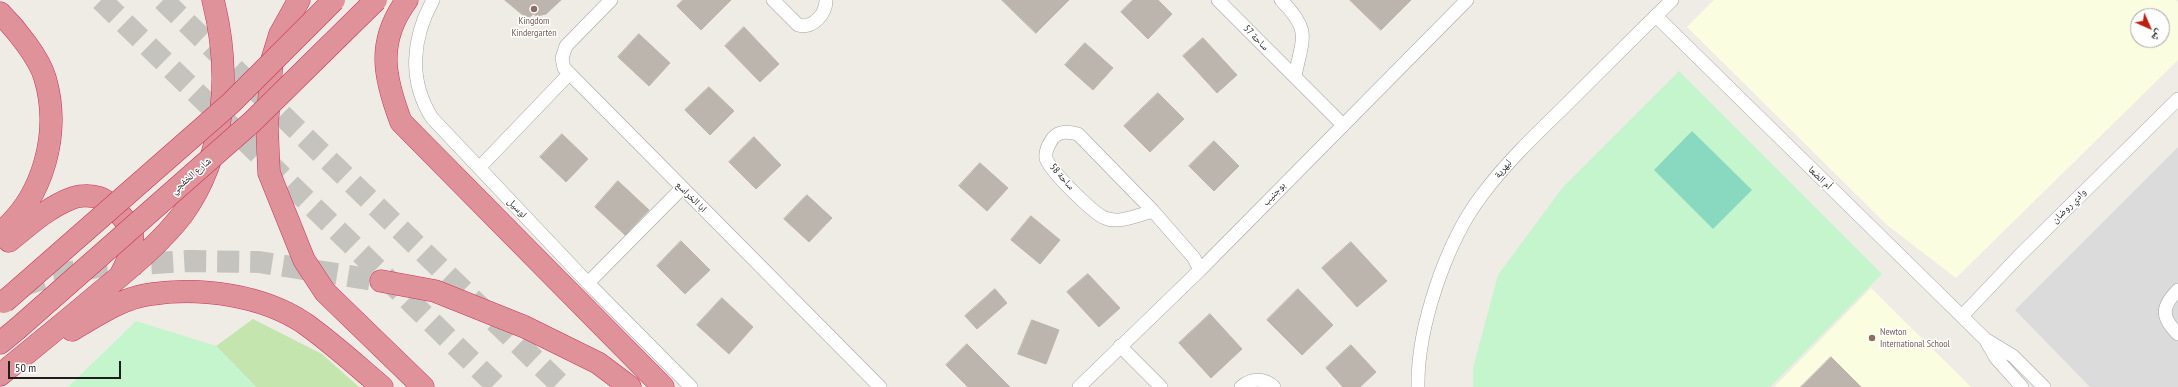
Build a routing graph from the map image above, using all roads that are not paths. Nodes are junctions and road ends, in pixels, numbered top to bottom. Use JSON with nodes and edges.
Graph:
{"nodes":[{"id":1,"x":213,"y":0,"type":"edge"},
{"id":2,"x":299,"y":0,"type":"edge"},
{"id":3,"x":334,"y":0,"type":"edge"},
{"id":4,"x":376,"y":0,"type":"edge"},
{"id":5,"x":407,"y":0,"type":"edge"},
{"id":6,"x":433,"y":0,"type":"edge"},
{"id":7,"x":611,"y":0,"type":"edge"},
{"id":8,"x":773,"y":0,"type":"edge"},
{"id":9,"x":826,"y":0,"type":"edge"},
{"id":10,"x":1218,"y":0,"type":"edge"},
{"id":11,"x":1281,"y":0,"type":"edge"},
{"id":12,"x":1467,"y":0,"type":"edge"},
{"id":13,"x":1672,"y":0,"type":"edge"},
{"id":14,"x":0,"y":13,"type":"edge"},
{"id":15,"x":1656,"y":16,"type":"junction"},
{"id":16,"x":570,"y":74,"type":"junction"},
{"id":17,"x":1294,"y":76,"type":"junction"},
{"id":18,"x":2178,"y":99,"type":"edge"},
{"id":19,"x":1342,"y":124,"type":"junction"},
{"id":20,"x":479,"y":168,"type":"junction"},
{"id":21,"x":682,"y":188,"type":"junction"},
{"id":22,"x":1153,"y":211,"type":"junction"},
{"id":23,"x":0,"y":233,"type":"edge"},
{"id":24,"x":0,"y":248,"type":"edge"},
{"id":25,"x":1200,"y":270,"type":"junction"},
{"id":26,"x":120,"y":277,"type":"junction"},
{"id":27,"x":380,"y":281,"type":"tunnel mouth"},
{"id":28,"x":588,"y":283,"type":"junction"},
{"id":29,"x":2178,"y":290,"type":"edge"},
{"id":30,"x":2,"y":304,"type":"edge"},
{"id":31,"x":1962,"y":316,"type":"junction"},
{"id":32,"x":2178,"y":334,"type":"edge"},
{"id":33,"x":1985,"y":339,"type":"junction"},
{"id":34,"x":0,"y":343,"type":"edge"},
{"id":35,"x":1120,"y":346,"type":"junction"},
{"id":36,"x":0,"y":375,"type":"edge"},
{"id":37,"x":0,"y":379,"type":"edge"},
{"id":38,"x":382,"y":387,"type":"edge"},
{"id":39,"x":423,"y":387,"type":"edge"},
{"id":40,"x":630,"y":387,"type":"edge"},
{"id":41,"x":663,"y":387,"type":"edge"},
{"id":42,"x":691,"y":387,"type":"edge"},
{"id":43,"x":880,"y":387,"type":"edge"},
{"id":44,"x":1079,"y":387,"type":"edge"},
{"id":45,"x":1161,"y":387,"type":"edge"},
{"id":46,"x":1242,"y":387,"type":"edge"},
{"id":47,"x":1274,"y":387,"type":"edge"},
{"id":48,"x":1418,"y":387,"type":"edge"},
{"id":49,"x":2022,"y":387,"type":"edge"},
{"id":50,"x":2044,"y":387,"type":"edge"}],
"edges":[{"from":1,"to":26,"type":"highway"},
{"from":2,"to":39,"type":"highway"},
{"from":3,"to":30,"type":"highway","bridge":true},
{"from":4,"to":34,"type":"highway","name":"شارع الخفجي","bridge":true},
{"from":5,"to":41,"type":"highway"},
{"from":6,"to":20,"type":"street","name":"لوسيل"},
{"from":7,"to":16,"type":"street","name":"ابا الخراسع"},
{"from":8,"to":9,"type":"street"},
{"from":10,"to":17,"type":"street","name":"ساحة 57"},
{"from":11,"to":17,"type":"street"},
{"from":12,"to":19,"type":"street","name":"بوجنيب"},
{"from":13,"to":15,"type":"street","name":"لبهرية"},
{"from":14,"to":23,"type":"highway"},
{"from":15,"to":31,"type":"street","name":"أم الضعا"},
{"from":15,"to":48,"type":"street","name":"لبهرية"},
{"from":16,"to":20,"type":"street"},
{"from":16,"to":21,"type":"street","name":"ابا الخراسع"},
{"from":17,"to":19,"type":"street","name":"ساحة 57"},
{"from":18,"to":31,"type":"street","name":"وادي روضان"},
{"from":19,"to":25,"type":"street","name":"بوجنيب"},
{"from":20,"to":28,"type":"street","name":"لوسيل"},
{"from":21,"to":28,"type":"street"},
{"from":21,"to":43,"type":"street","name":"ابا الخراسع"},
{"from":22,"to":22,"type":"street","name":"ساحة 58"},
{"from":22,"to":25,"type":"street","name":"ساحة 58"},
{"from":24,"to":26,"type":"highway"},
{"from":25,"to":35,"type":"street","name":"بوجنيب"},
{"from":26,"to":36,"type":"highway"},
{"from":27,"to":40,"type":"highway"},
{"from":28,"to":42,"type":"street","name":"لوسيل"},
{"from":29,"to":32,"type":"street"},
{"from":31,"to":33,"type":"street","name":"أم الضعا"},
{"from":33,"to":49,"type":"street","name":"أم الضعا"},
{"from":33,"to":50,"type":"street","name":"أم الضعا"},
{"from":35,"to":44,"type":"street","name":"بوجنيب"},
{"from":35,"to":45,"type":"street"},
{"from":37,"to":38,"type":"highway"},
{"from":46,"to":47,"type":"street"}]}
